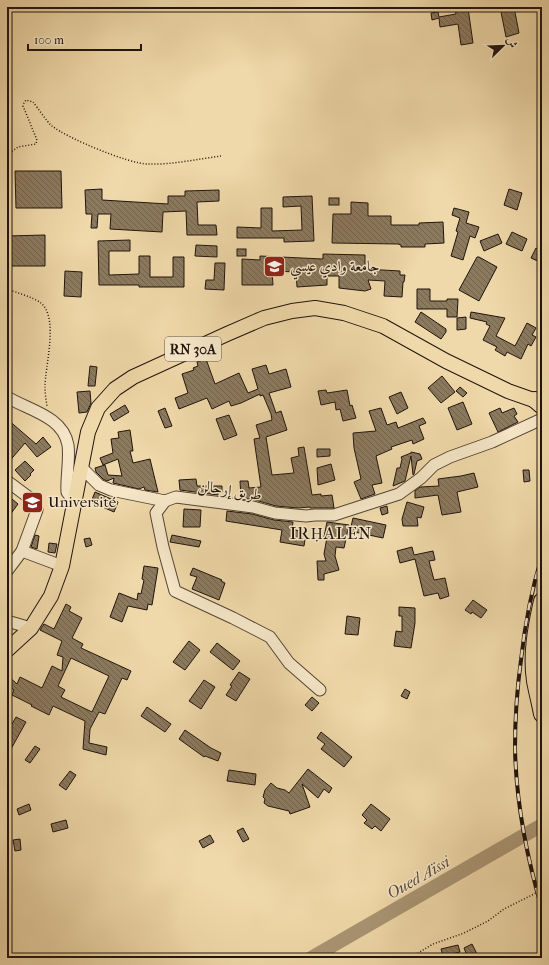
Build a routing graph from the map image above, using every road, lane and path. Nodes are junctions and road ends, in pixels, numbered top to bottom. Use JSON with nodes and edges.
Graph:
{"nodes":[{"id":1,"x":7,"y":155,"type":"edge"},
{"id":2,"x":221,"y":156,"type":"dead end"},
{"id":3,"x":7,"y":289,"type":"edge"},
{"id":4,"x":7,"y":396,"type":"edge"},
{"id":5,"x":540,"y":402,"type":"edge"},
{"id":6,"x":50,"y":419,"type":"junction"},
{"id":7,"x":542,"y":419,"type":"edge"},
{"id":8,"x":81,"y":467,"type":"junction"},
{"id":9,"x":7,"y":481,"type":"edge"},
{"id":10,"x":74,"y":501,"type":"junction"},
{"id":11,"x":165,"y":501,"type":"junction"},
{"id":12,"x":22,"y":551,"type":"junction"},
{"id":13,"x":62,"y":566,"type":"junction"},
{"id":14,"x":7,"y":572,"type":"edge"},
{"id":15,"x":542,"y":601,"type":"edge"},
{"id":16,"x":7,"y":621,"type":"edge"},
{"id":17,"x":31,"y":628,"type":"junction"},
{"id":18,"x":7,"y":650,"type":"edge"},
{"id":19,"x":320,"y":690,"type":"dead end"},
{"id":20,"x":542,"y":714,"type":"edge"},
{"id":21,"x":542,"y":890,"type":"edge"},
{"id":22,"x":410,"y":958,"type":"edge"}],
"edges":[{"from":1,"to":2,"type":"path"},
{"from":3,"to":6,"type":"path"},
{"from":4,"to":6,"type":"street"},
{"from":5,"to":8,"type":"main road","number":"RN 30A"},
{"from":6,"to":10,"type":"street"},
{"from":7,"to":11,"type":"street","name":"طريق إرحالن"},
{"from":8,"to":10,"type":"main road","number":"RN 30A"},
{"from":8,"to":11,"type":"street"},
{"from":9,"to":12,"type":"street"},
{"from":10,"to":13,"type":"main road","number":"RN 30A"},
{"from":11,"to":19,"type":"street"},
{"from":12,"to":13,"type":"street"},
{"from":12,"to":14,"type":"street"},
{"from":13,"to":17,"type":"main road","number":"RN 30A"},
{"from":15,"to":20,"type":"highway"},
{"from":16,"to":17,"type":"street"},
{"from":17,"to":18,"type":"main road","number":"RN 30A"},
{"from":21,"to":22,"type":"path"}]}
